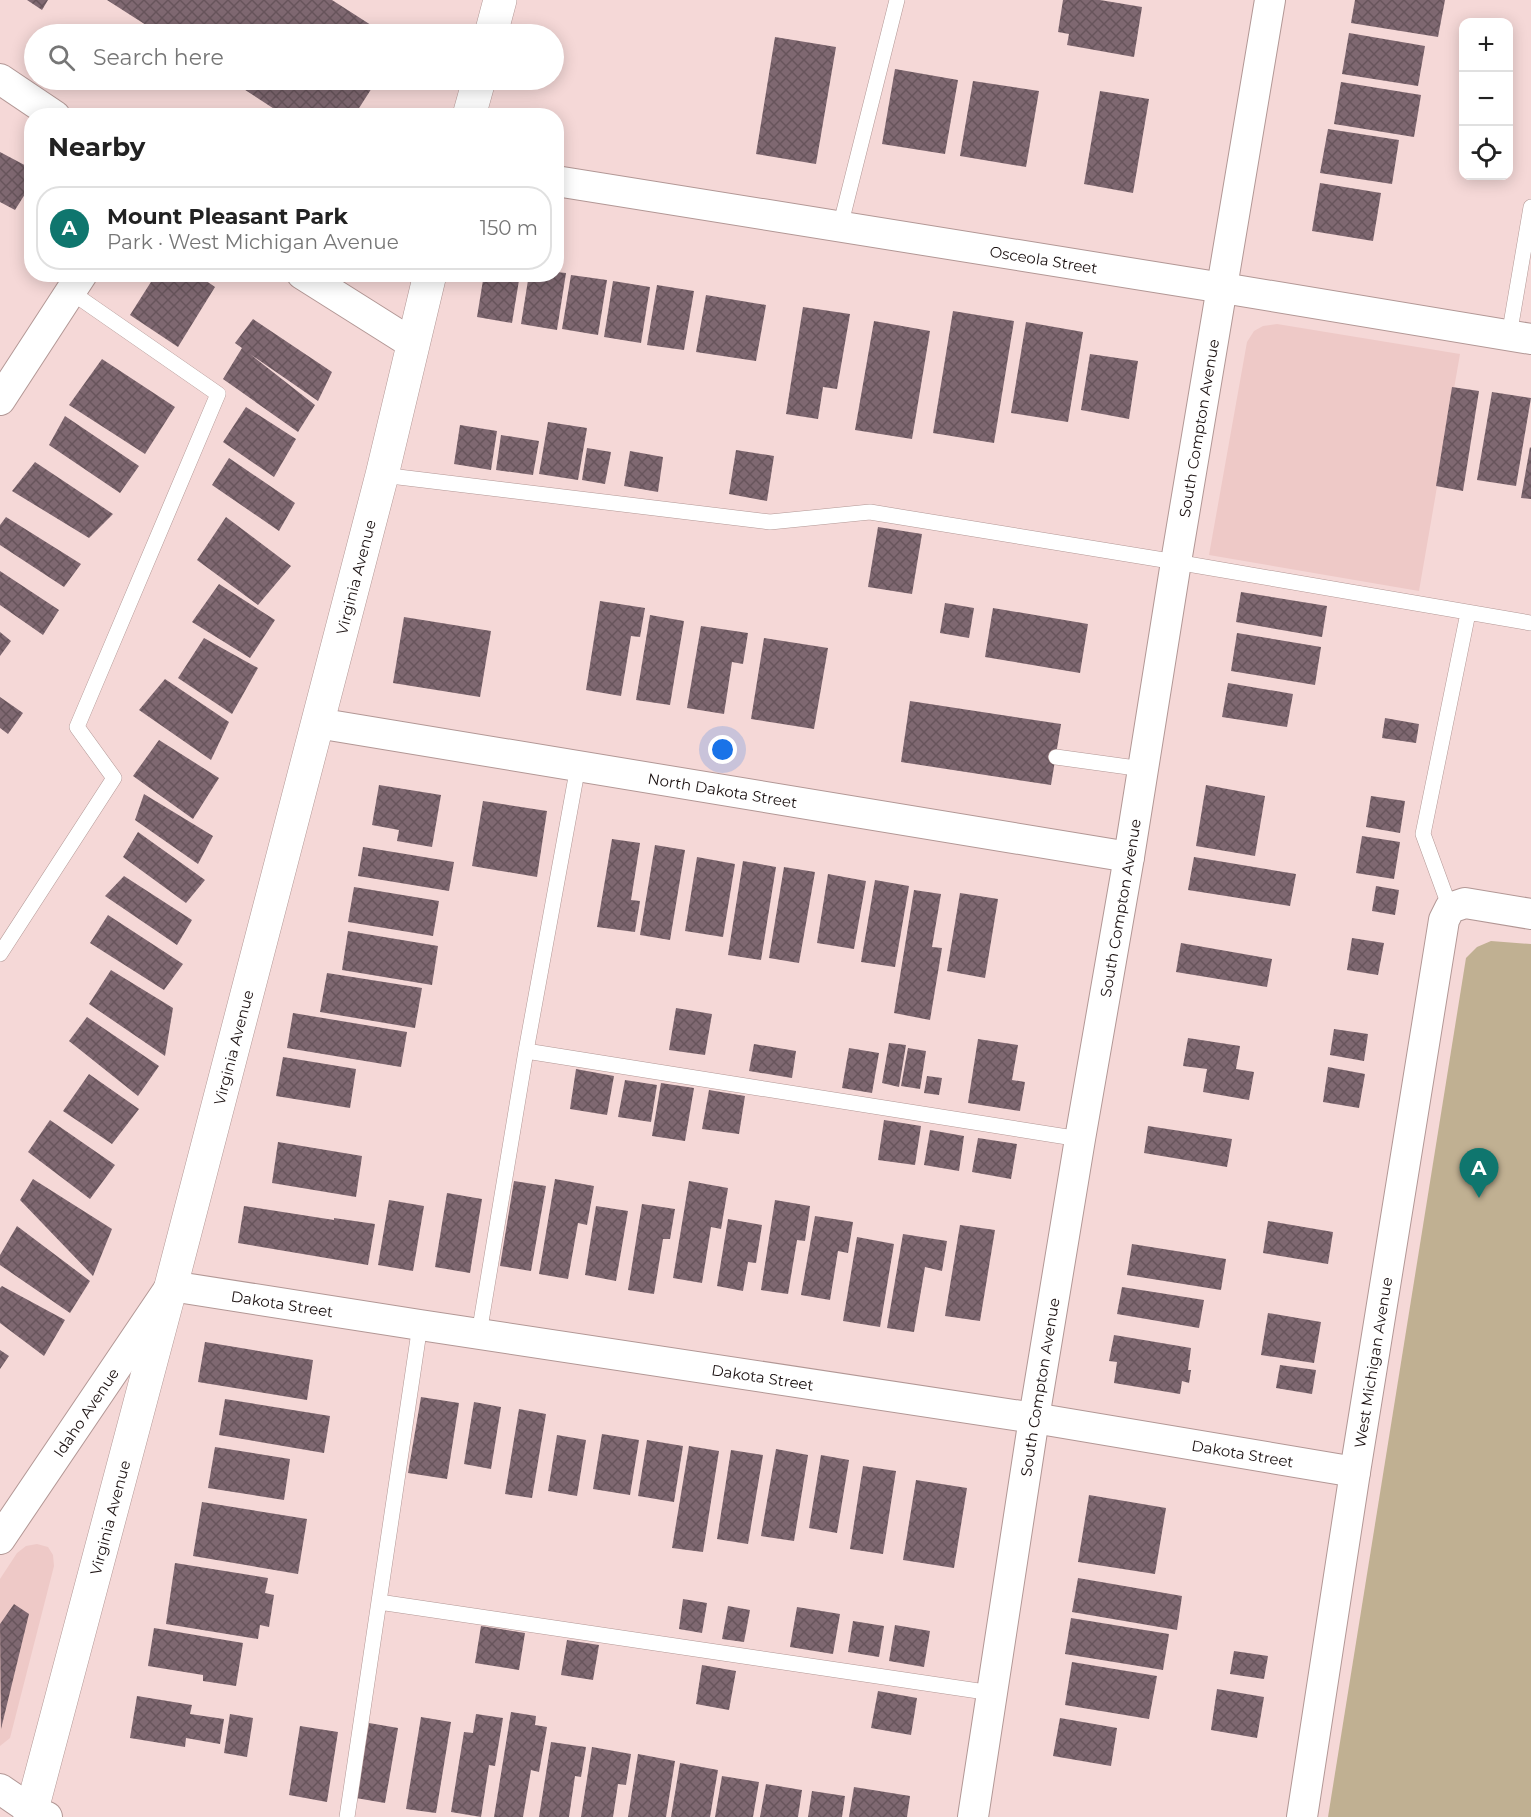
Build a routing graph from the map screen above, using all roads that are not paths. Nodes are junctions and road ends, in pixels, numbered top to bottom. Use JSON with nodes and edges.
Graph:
{"nodes":[{"id":1,"x":500,"y":0,"type":"edge"},
{"id":2,"x":897,"y":0,"type":"edge"},
{"id":3,"x":1270,"y":0,"type":"edge"},
{"id":4,"x":493,"y":24,"type":"edge"},
{"id":5,"x":0,"y":79,"type":"edge"},
{"id":6,"x":476,"y":90,"type":"edge"},
{"id":7,"x":43,"y":108,"type":"edge"},
{"id":8,"x":471,"y":108,"type":"edge"},
{"id":9,"x":564,"y":182,"type":"edge"},
{"id":10,"x":1531,"y":207,"type":"edge"},
{"id":11,"x":840,"y":227,"type":"junction"},
{"id":12,"x":315,"y":282,"type":"edge"},
{"id":13,"x":428,"y":282,"type":"edge"},
{"id":14,"x":77,"y":283,"type":"edge"},
{"id":15,"x":1223,"y":288,"type":"junction"},
{"id":16,"x":1520,"y":338,"type":"edge"},
{"id":17,"x":413,"y":344,"type":"junction"},
{"id":18,"x":0,"y":400,"type":"edge"},
{"id":19,"x":382,"y":475,"type":"junction"},
{"id":20,"x":1176,"y":562,"type":"junction"},
{"id":21,"x":1468,"y":614,"type":"junction"},
{"id":22,"x":1531,"y":623,"type":"edge"},
{"id":23,"x":317,"y":723,"type":"junction"},
{"id":24,"x":1056,"y":757,"type":"dead end"},
{"id":25,"x":578,"y":766,"type":"junction"},
{"id":26,"x":1143,"y":770,"type":"junction"},
{"id":27,"x":1129,"y":857,"type":"junction"},
{"id":28,"x":1450,"y":908,"type":"junction"},
{"id":29,"x":1531,"y":914,"type":"edge"},
{"id":30,"x":0,"y":954,"type":"edge"},
{"id":31,"x":526,"y":1052,"type":"junction"},
{"id":32,"x":1080,"y":1139,"type":"junction"},
{"id":33,"x":171,"y":1286,"type":"junction"},
{"id":34,"x":420,"y":1325,"type":"junction"},
{"id":35,"x":479,"y":1334,"type":"junction"},
{"id":36,"x":1034,"y":1418,"type":"junction"},
{"id":37,"x":1355,"y":1472,"type":"junction"},
{"id":38,"x":0,"y":1539,"type":"edge"},
{"id":39,"x":379,"y":1602,"type":"junction"},
{"id":40,"x":992,"y":1693,"type":"junction"},
{"id":41,"x":0,"y":1789,"type":"edge"},
{"id":42,"x":36,"y":1815,"type":"edge"},
{"id":43,"x":347,"y":1817,"type":"edge"},
{"id":44,"x":974,"y":1817,"type":"edge"},
{"id":45,"x":1302,"y":1817,"type":"edge"}],
"edges":[{"from":1,"to":4,"type":"street"},
{"from":2,"to":11,"type":"lane"},
{"from":3,"to":15,"type":"street","name":"South Compton Avenue"},
{"from":5,"to":7,"type":"street"},
{"from":6,"to":8,"type":"street"},
{"from":9,"to":11,"type":"street","name":"Osceola Street"},
{"from":10,"to":16,"type":"lane"},
{"from":11,"to":15,"type":"street","name":"Osceola Street"},
{"from":12,"to":17,"type":"street"},
{"from":13,"to":17,"type":"street","name":"Virginia Avenue"},
{"from":14,"to":18,"type":"street"},
{"from":14,"to":30,"type":"lane"},
{"from":15,"to":16,"type":"street","name":"Osceola Street"},
{"from":15,"to":20,"type":"street","name":"South Compton Avenue"},
{"from":17,"to":19,"type":"street","name":"Virginia Avenue"},
{"from":19,"to":20,"type":"lane"},
{"from":19,"to":23,"type":"street","name":"Virginia Avenue"},
{"from":20,"to":21,"type":"lane"},
{"from":20,"to":26,"type":"street","name":"South Compton Avenue"},
{"from":21,"to":22,"type":"lane"},
{"from":21,"to":28,"type":"lane"},
{"from":23,"to":25,"type":"street","name":"North Dakota Street"},
{"from":23,"to":33,"type":"street","name":"Virginia Avenue"},
{"from":24,"to":26,"type":"lane"},
{"from":25,"to":27,"type":"street","name":"North Dakota Street"},
{"from":25,"to":31,"type":"lane"},
{"from":26,"to":27,"type":"street","name":"South Compton Avenue"},
{"from":27,"to":32,"type":"street","name":"South Compton Avenue"},
{"from":28,"to":29,"type":"street"},
{"from":28,"to":37,"type":"street","name":"West Michigan Avenue"},
{"from":31,"to":32,"type":"lane"},
{"from":31,"to":35,"type":"lane"},
{"from":32,"to":36,"type":"street","name":"South Compton Avenue"},
{"from":33,"to":34,"type":"street","name":"Dakota Street"},
{"from":33,"to":38,"type":"street","name":"Idaho Avenue"},
{"from":33,"to":42,"type":"street","name":"Virginia Avenue"},
{"from":34,"to":35,"type":"street","name":"Dakota Street"},
{"from":34,"to":39,"type":"lane"},
{"from":35,"to":36,"type":"street","name":"Dakota Street"},
{"from":36,"to":37,"type":"street","name":"Dakota Street"},
{"from":36,"to":40,"type":"street","name":"South Compton Avenue"},
{"from":37,"to":45,"type":"street","name":"West Michigan Avenue"},
{"from":39,"to":40,"type":"lane"},
{"from":39,"to":43,"type":"lane"},
{"from":40,"to":44,"type":"street","name":"South Compton Avenue"},
{"from":41,"to":42,"type":"street"}]}
